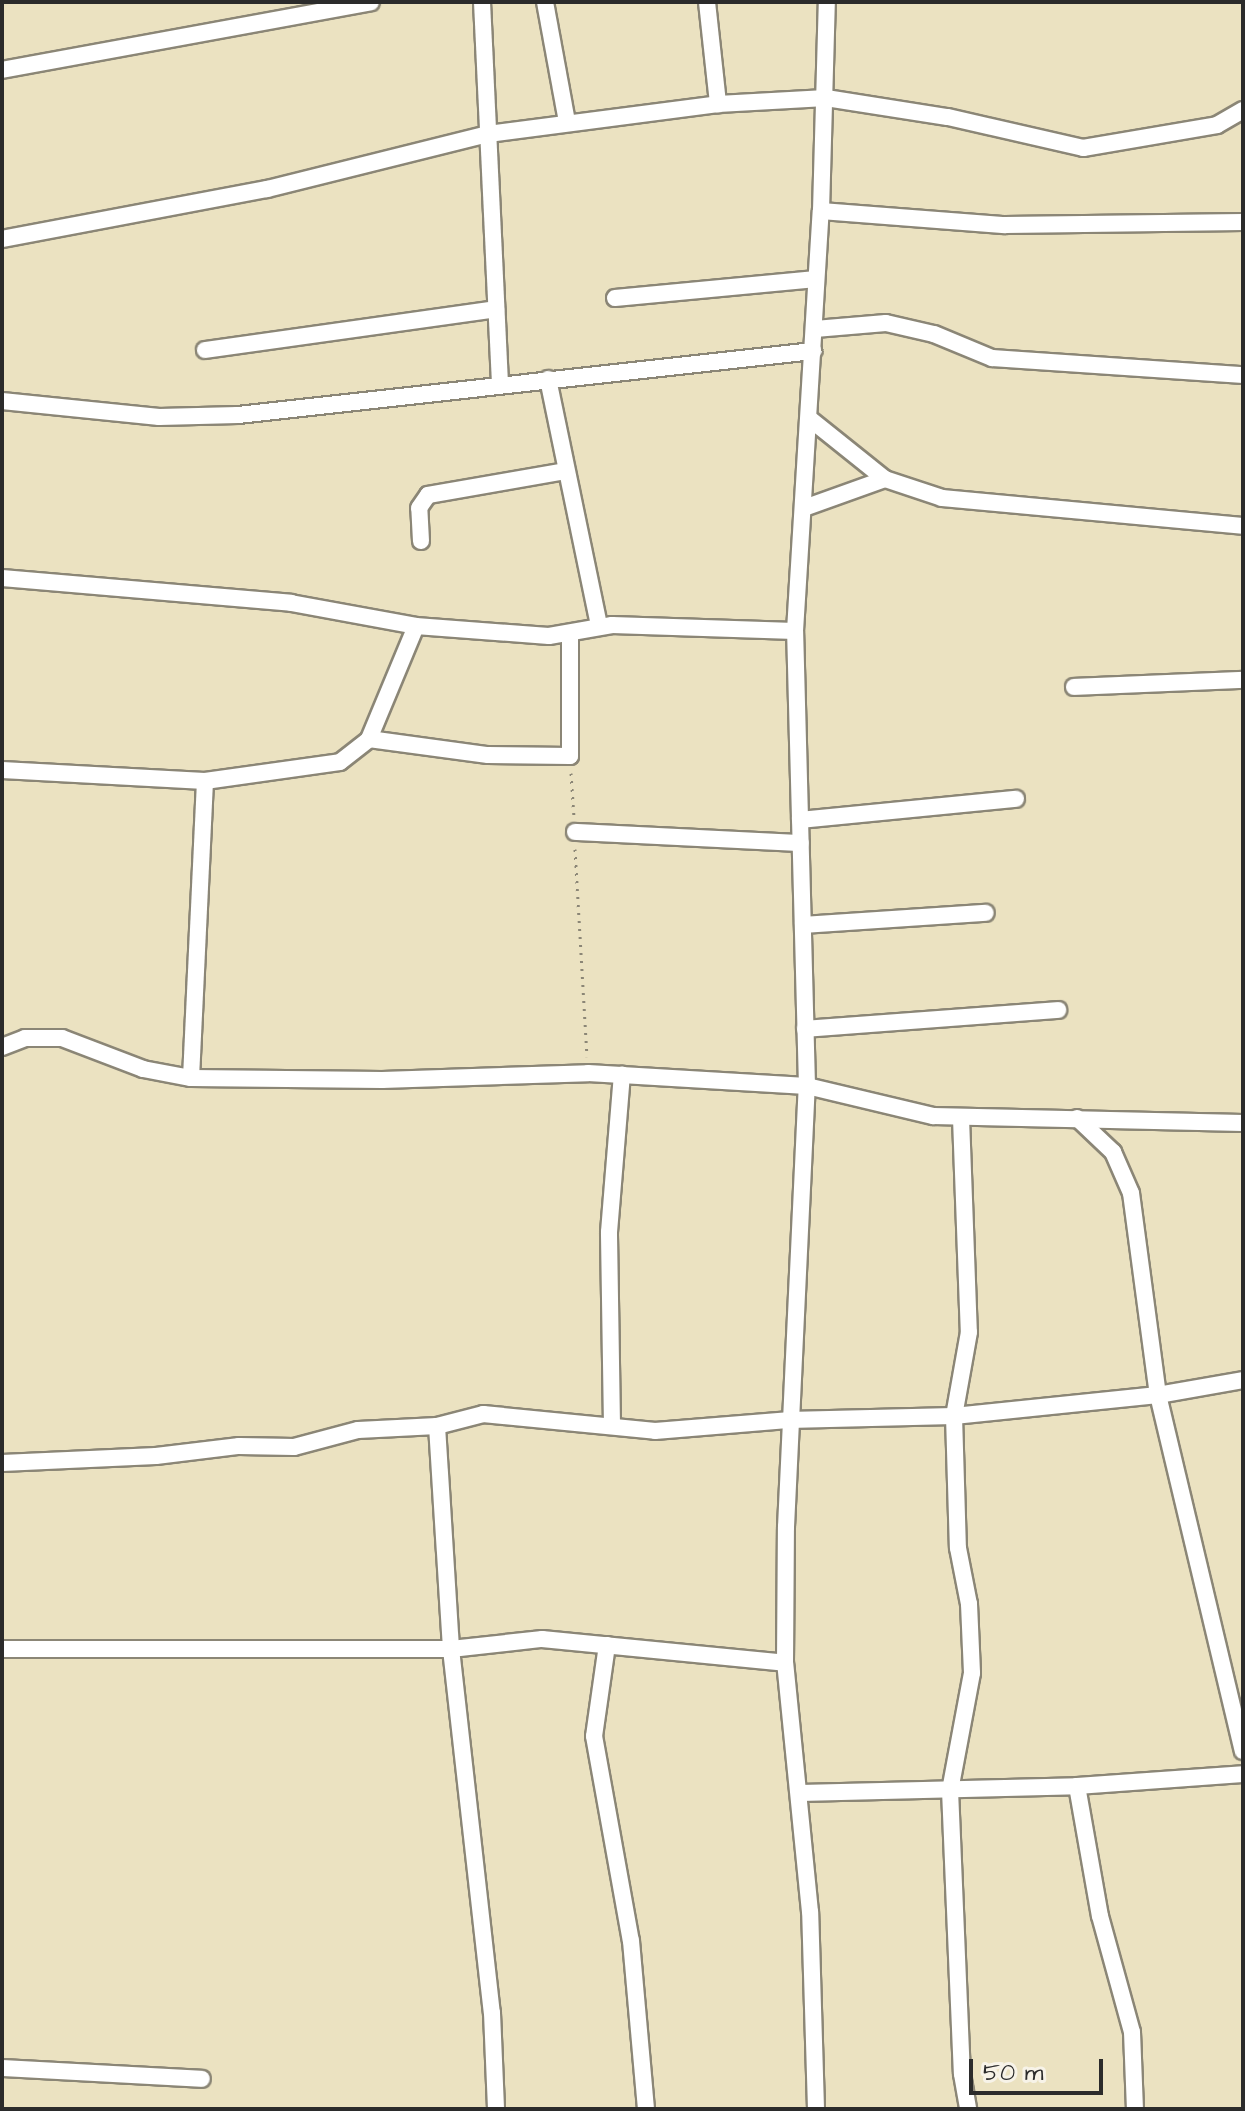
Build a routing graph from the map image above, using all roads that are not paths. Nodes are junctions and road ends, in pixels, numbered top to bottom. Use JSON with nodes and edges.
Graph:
{"nodes":[{"id":1,"x":371,"y":2,"type":"edge"},
{"id":2,"x":482,"y":2,"type":"edge"},
{"id":3,"x":545,"y":2,"type":"edge"},
{"id":4,"x":707,"y":2,"type":"edge"},
{"id":5,"x":827,"y":2,"type":"edge"},
{"id":6,"x":2,"y":70,"type":"edge"},
{"id":7,"x":826,"y":98,"type":"junction"},
{"id":8,"x":718,"y":104,"type":"junction"},
{"id":9,"x":1243,"y":110,"type":"edge"},
{"id":10,"x":567,"y":122,"type":"junction"},
{"id":11,"x":488,"y":134,"type":"junction"},
{"id":12,"x":821,"y":211,"type":"junction"},
{"id":13,"x":1243,"y":222,"type":"edge"},
{"id":14,"x":2,"y":239,"type":"edge"},
{"id":15,"x":816,"y":279,"type":"junction"},
{"id":16,"x":615,"y":298,"type":"dead end"},
{"id":17,"x":496,"y":309,"type":"junction"},
{"id":18,"x":815,"y":329,"type":"junction"},
{"id":19,"x":205,"y":350,"type":"dead end"},
{"id":20,"x":813,"y":351,"type":"junction"},
{"id":21,"x":1243,"y":375,"type":"edge"},
{"id":22,"x":548,"y":379,"type":"junction"},
{"id":23,"x":500,"y":384,"type":"junction"},
{"id":24,"x":2,"y":401,"type":"edge"},
{"id":25,"x":810,"y":419,"type":"junction"},
{"id":26,"x":565,"y":471,"type":"junction"},
{"id":27,"x":885,"y":479,"type":"junction"},
{"id":28,"x":804,"y":508,"type":"junction"},
{"id":29,"x":1243,"y":526,"type":"edge"},
{"id":30,"x":421,"y":541,"type":"dead end"},
{"id":31,"x":2,"y":578,"type":"edge"},
{"id":32,"x":416,"y":626,"type":"junction"},
{"id":33,"x":599,"y":626,"type":"junction"},
{"id":34,"x":795,"y":631,"type":"junction"},
{"id":35,"x":570,"y":634,"type":"junction"},
{"id":36,"x":1243,"y":680,"type":"edge"},
{"id":37,"x":1074,"y":687,"type":"dead end"},
{"id":38,"x":369,"y":739,"type":"junction"},
{"id":39,"x":2,"y":770,"type":"edge"},
{"id":40,"x":205,"y":781,"type":"junction"},
{"id":41,"x":1016,"y":799,"type":"dead end"},
{"id":42,"x":800,"y":820,"type":"junction"},
{"id":43,"x":575,"y":832,"type":"road end"},
{"id":44,"x":801,"y":843,"type":"junction"},
{"id":45,"x":986,"y":913,"type":"dead end"},
{"id":46,"x":803,"y":925,"type":"junction"},
{"id":47,"x":1058,"y":1010,"type":"dead end"},
{"id":48,"x":805,"y":1029,"type":"junction"},
{"id":49,"x":2,"y":1047,"type":"edge"},
{"id":50,"x":622,"y":1075,"type":"junction"},
{"id":51,"x":191,"y":1078,"type":"junction"},
{"id":52,"x":807,"y":1086,"type":"junction"},
{"id":53,"x":961,"y":1118,"type":"junction"},
{"id":54,"x":1077,"y":1118,"type":"junction"},
{"id":55,"x":1243,"y":1123,"type":"edge"},
{"id":56,"x":1243,"y":1380,"type":"edge"},
{"id":57,"x":1158,"y":1395,"type":"junction"},
{"id":58,"x":954,"y":1416,"type":"junction"},
{"id":59,"x":788,"y":1420,"type":"junction"},
{"id":60,"x":437,"y":1426,"type":"junction"},
{"id":61,"x":612,"y":1426,"type":"junction"},
{"id":62,"x":2,"y":1463,"type":"edge"},
{"id":63,"x":607,"y":1645,"type":"junction"},
{"id":64,"x":2,"y":1649,"type":"edge"},
{"id":65,"x":451,"y":1649,"type":"junction"},
{"id":66,"x":785,"y":1663,"type":"junction"},
{"id":67,"x":1243,"y":1751,"type":"edge"},
{"id":68,"x":1243,"y":1774,"type":"edge"},
{"id":69,"x":1077,"y":1786,"type":"junction"},
{"id":70,"x":950,"y":1790,"type":"junction"},
{"id":71,"x":800,"y":1793,"type":"junction"},
{"id":72,"x":2,"y":2068,"type":"edge"},
{"id":73,"x":202,"y":2079,"type":"dead end"},
{"id":74,"x":496,"y":2109,"type":"edge"},
{"id":75,"x":646,"y":2109,"type":"edge"},
{"id":76,"x":816,"y":2109,"type":"edge"},
{"id":77,"x":968,"y":2109,"type":"edge"},
{"id":78,"x":1135,"y":2109,"type":"edge"}],
"edges":[{"from":1,"to":6,"type":"street"},
{"from":2,"to":11,"type":"street"},
{"from":3,"to":10,"type":"street"},
{"from":4,"to":8,"type":"street"},
{"from":5,"to":7,"type":"street"},
{"from":7,"to":8,"type":"street"},
{"from":7,"to":9,"type":"street"},
{"from":7,"to":12,"type":"street"},
{"from":8,"to":10,"type":"street"},
{"from":10,"to":11,"type":"street"},
{"from":11,"to":14,"type":"street"},
{"from":11,"to":17,"type":"street"},
{"from":12,"to":13,"type":"street"},
{"from":12,"to":15,"type":"street"},
{"from":15,"to":16,"type":"street"},
{"from":15,"to":18,"type":"street"},
{"from":17,"to":19,"type":"street"},
{"from":17,"to":23,"type":"street"},
{"from":18,"to":20,"type":"street"},
{"from":18,"to":21,"type":"street"},
{"from":20,"to":22,"type":"street"},
{"from":20,"to":25,"type":"street"},
{"from":22,"to":23,"type":"street"},
{"from":22,"to":26,"type":"street"},
{"from":23,"to":24,"type":"street"},
{"from":25,"to":27,"type":"street"},
{"from":25,"to":28,"type":"street"},
{"from":26,"to":30,"type":"street"},
{"from":26,"to":33,"type":"street"},
{"from":27,"to":28,"type":"street"},
{"from":27,"to":29,"type":"street"},
{"from":28,"to":34,"type":"street"},
{"from":31,"to":32,"type":"street"},
{"from":32,"to":35,"type":"street"},
{"from":32,"to":38,"type":"street"},
{"from":33,"to":34,"type":"street"},
{"from":33,"to":35,"type":"street"},
{"from":34,"to":42,"type":"street"},
{"from":35,"to":38,"type":"street"},
{"from":36,"to":37,"type":"street"},
{"from":38,"to":40,"type":"street"},
{"from":39,"to":40,"type":"street"},
{"from":40,"to":51,"type":"street"},
{"from":41,"to":42,"type":"street"},
{"from":42,"to":44,"type":"street"},
{"from":43,"to":44,"type":"street"},
{"from":44,"to":46,"type":"street"},
{"from":45,"to":46,"type":"street"},
{"from":46,"to":48,"type":"street"},
{"from":47,"to":48,"type":"street"},
{"from":48,"to":52,"type":"street"},
{"from":49,"to":51,"type":"street"},
{"from":50,"to":51,"type":"street"},
{"from":50,"to":52,"type":"street"},
{"from":50,"to":61,"type":"street"},
{"from":52,"to":53,"type":"street"},
{"from":52,"to":59,"type":"street"},
{"from":53,"to":54,"type":"street"},
{"from":53,"to":58,"type":"street"},
{"from":54,"to":55,"type":"street"},
{"from":54,"to":57,"type":"street"},
{"from":56,"to":57,"type":"street"},
{"from":57,"to":58,"type":"street"},
{"from":57,"to":67,"type":"street"},
{"from":58,"to":59,"type":"street"},
{"from":58,"to":70,"type":"street"},
{"from":59,"to":61,"type":"street"},
{"from":59,"to":66,"type":"street"},
{"from":60,"to":61,"type":"street"},
{"from":60,"to":62,"type":"street"},
{"from":60,"to":65,"type":"street"},
{"from":63,"to":65,"type":"street"},
{"from":63,"to":66,"type":"street"},
{"from":63,"to":75,"type":"street"},
{"from":64,"to":65,"type":"street"},
{"from":65,"to":74,"type":"street"},
{"from":66,"to":71,"type":"street"},
{"from":68,"to":69,"type":"street"},
{"from":69,"to":70,"type":"street"},
{"from":69,"to":78,"type":"street"},
{"from":70,"to":71,"type":"street"},
{"from":70,"to":77,"type":"street"},
{"from":71,"to":76,"type":"street"},
{"from":72,"to":73,"type":"street"}]}
